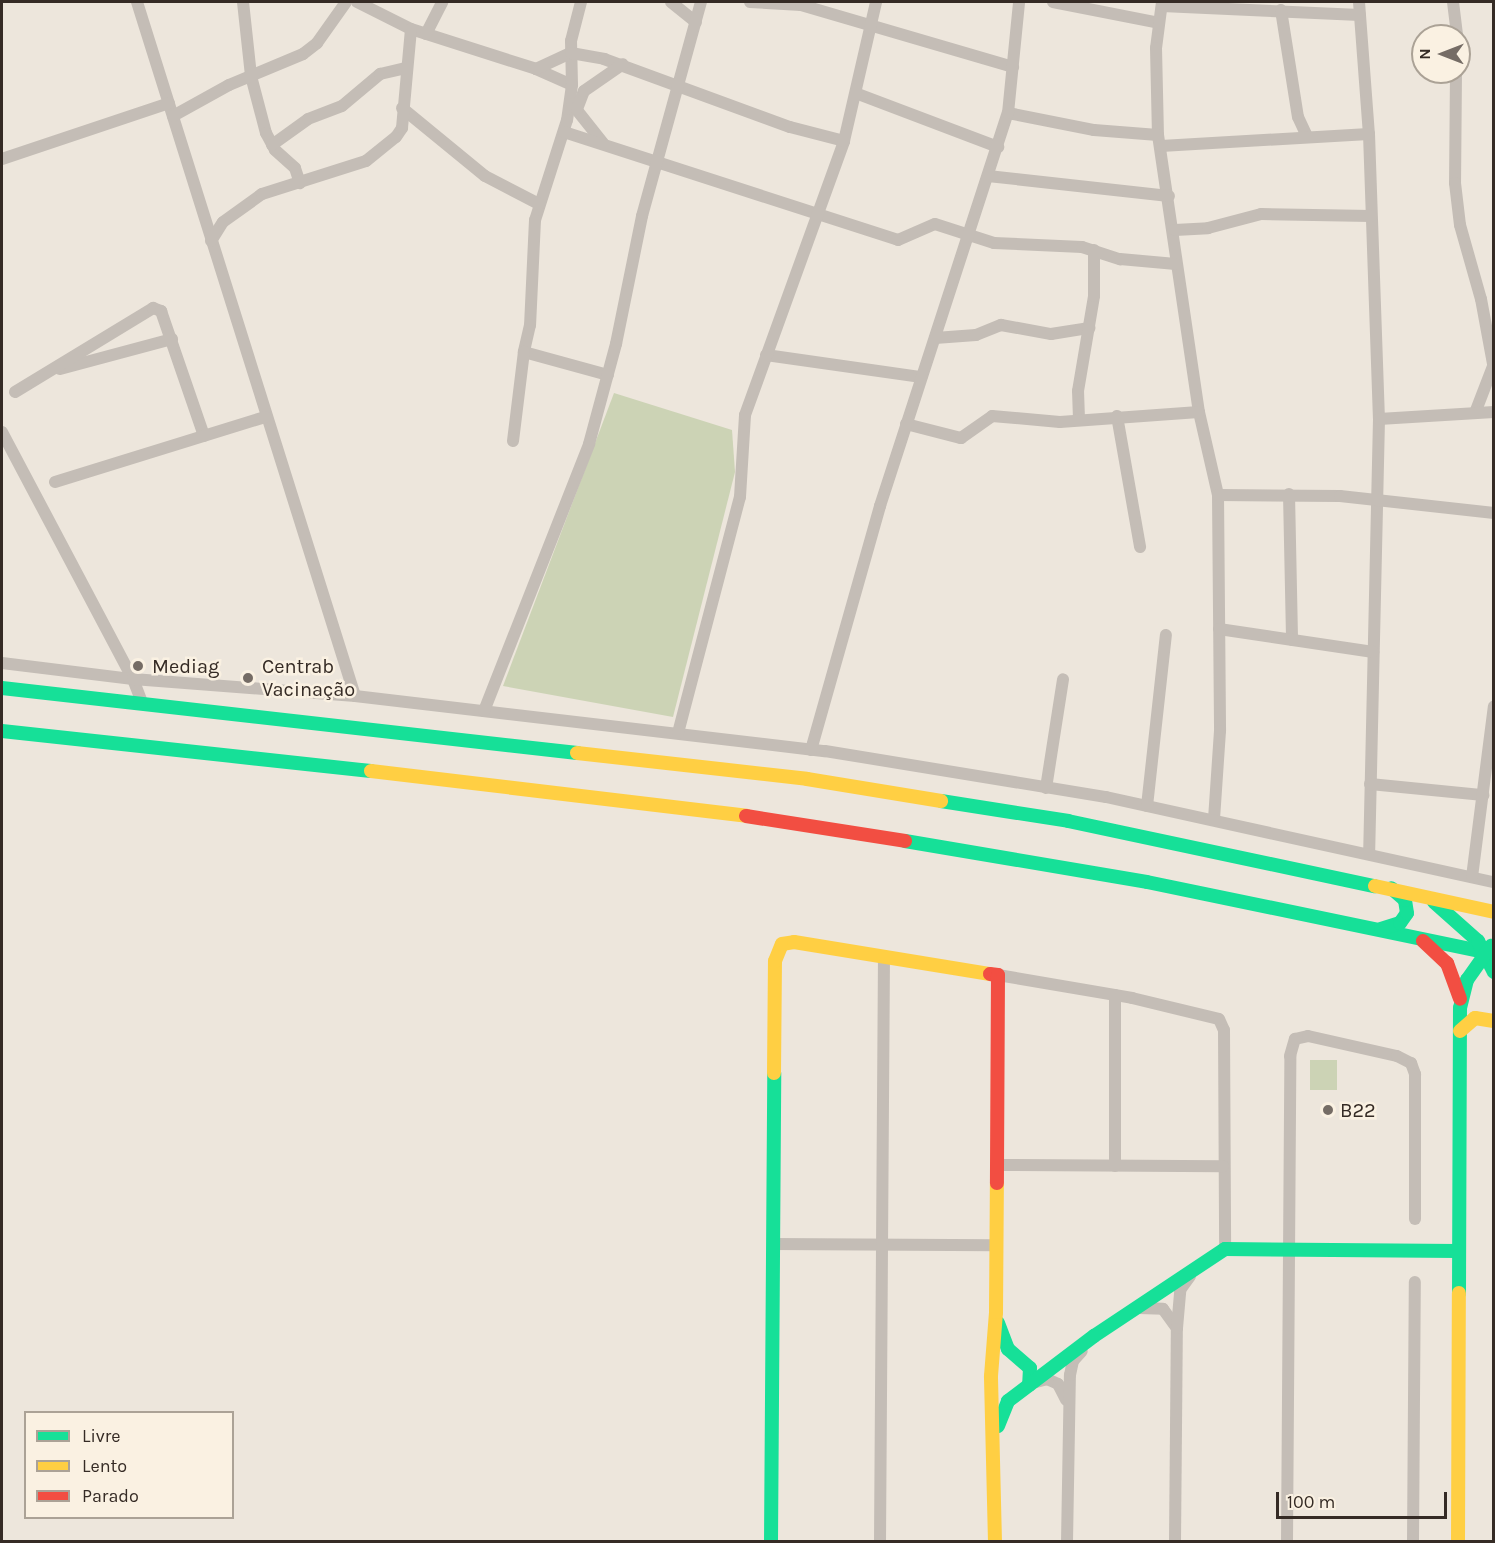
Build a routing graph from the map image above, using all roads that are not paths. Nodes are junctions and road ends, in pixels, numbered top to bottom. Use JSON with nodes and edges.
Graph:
{"nodes":[{"id":1,"x":137,"y":2,"type":"edge"},
{"id":2,"x":243,"y":2,"type":"edge"},
{"id":3,"x":346,"y":2,"type":"edge"},
{"id":4,"x":357,"y":2,"type":"edge"},
{"id":5,"x":442,"y":2,"type":"edge"},
{"id":6,"x":581,"y":2,"type":"edge"},
{"id":7,"x":671,"y":2,"type":"edge"},
{"id":8,"x":701,"y":2,"type":"edge"},
{"id":9,"x":750,"y":2,"type":"edge"},
{"id":10,"x":876,"y":2,"type":"edge"},
{"id":11,"x":1019,"y":2,"type":"edge"},
{"id":12,"x":1053,"y":2,"type":"edge"},
{"id":13,"x":1359,"y":2,"type":"edge"},
{"id":14,"x":1453,"y":2,"type":"edge"},
{"id":15,"x":1162,"y":4,"type":"edge"},
{"id":16,"x":1238,"y":5,"type":"edge"},
{"id":17,"x":1281,"y":10,"type":"junction"},
{"id":18,"x":1360,"y":15,"type":"junction"},
{"id":19,"x":696,"y":22,"type":"junction"},
{"id":20,"x":1160,"y":23,"type":"junction"},
{"id":21,"x":1456,"y":24,"type":"edge"},
{"id":22,"x":872,"y":25,"type":"junction"},
{"id":23,"x":411,"y":29,"type":"junction"},
{"id":24,"x":426,"y":34,"type":"junction"},
{"id":25,"x":572,"y":53,"type":"junction"},
{"id":26,"x":623,"y":64,"type":"junction"},
{"id":27,"x":1013,"y":67,"type":"junction"},
{"id":28,"x":405,"y":68,"type":"junction"},
{"id":29,"x":536,"y":69,"type":"junction"},
{"id":30,"x":251,"y":76,"type":"junction"},
{"id":31,"x":658,"y":77,"type":"junction"},
{"id":32,"x":1456,"y":84,"type":"edge"},
{"id":33,"x":572,"y":85,"type":"junction"},
{"id":34,"x":680,"y":85,"type":"junction"},
{"id":35,"x":858,"y":94,"type":"junction"},
{"id":36,"x":169,"y":103,"type":"junction"},
{"id":37,"x":674,"y":105,"type":"junction"},
{"id":38,"x":573,"y":106,"type":"junction"},
{"id":39,"x":402,"y":108,"type":"junction"},
{"id":40,"x":1008,"y":113,"type":"junction"},
{"id":41,"x":173,"y":116,"type":"junction"},
{"id":42,"x":564,"y":132,"type":"junction"},
{"id":43,"x":1369,"y":134,"type":"junction"},
{"id":44,"x":1307,"y":136,"type":"junction"},
{"id":45,"x":844,"y":141,"type":"junction"},
{"id":46,"x":1160,"y":141,"type":"junction"},
{"id":47,"x":603,"y":143,"type":"junction"},
{"id":48,"x":272,"y":145,"type":"junction"},
{"id":49,"x":998,"y":147,"type":"junction"},
{"id":50,"x":2,"y":159,"type":"edge"},
{"id":51,"x":659,"y":164,"type":"junction"},
{"id":52,"x":988,"y":176,"type":"junction"},
{"id":53,"x":300,"y":183,"type":"junction"},
{"id":54,"x":1169,"y":196,"type":"junction"},
{"id":55,"x":539,"y":204,"type":"junction"},
{"id":56,"x":818,"y":215,"type":"junction"},
{"id":57,"x":1371,"y":216,"type":"junction"},
{"id":58,"x":1175,"y":230,"type":"junction"},
{"id":59,"x":965,"y":237,"type":"junction"},
{"id":60,"x":210,"y":241,"type":"junction"},
{"id":61,"x":1094,"y":250,"type":"junction"},
{"id":62,"x":1176,"y":264,"type":"junction"},
{"id":63,"x":1090,"y":328,"type":"junction"},
{"id":64,"x":935,"y":338,"type":"junction"},
{"id":65,"x":172,"y":339,"type":"junction"},
{"id":66,"x":524,"y":352,"type":"junction"},
{"id":67,"x":766,"y":355,"type":"junction"},
{"id":68,"x":1493,"y":368,"type":"edge"},
{"id":69,"x":48,"y":372,"type":"junction"},
{"id":70,"x":608,"y":375,"type":"junction"},
{"id":71,"x":921,"y":376,"type":"junction"},
{"id":72,"x":15,"y":392,"type":"dead end"},
{"id":73,"x":1199,"y":412,"type":"junction"},
{"id":74,"x":1494,"y":412,"type":"edge"},
{"id":75,"x":1474,"y":413,"type":"junction"},
{"id":76,"x":1117,"y":416,"type":"junction"},
{"id":77,"x":265,"y":417,"type":"junction"},
{"id":78,"x":1079,"y":419,"type":"junction"},
{"id":79,"x":1379,"y":419,"type":"junction"},
{"id":80,"x":906,"y":424,"type":"junction"},
{"id":81,"x":2,"y":432,"type":"edge"},
{"id":82,"x":204,"y":436,"type":"junction"},
{"id":83,"x":513,"y":441,"type":"dead end"},
{"id":84,"x":55,"y":483,"type":"dead end"},
{"id":85,"x":1289,"y":494,"type":"junction"},
{"id":86,"x":1218,"y":495,"type":"junction"},
{"id":87,"x":1376,"y":500,"type":"junction"},
{"id":88,"x":1494,"y":513,"type":"edge"},
{"id":89,"x":1140,"y":547,"type":"dead end"},
{"id":90,"x":1219,"y":629,"type":"junction"},
{"id":91,"x":1166,"y":635,"type":"dead end"},
{"id":92,"x":1292,"y":640,"type":"junction"},
{"id":93,"x":1373,"y":652,"type":"junction"},
{"id":94,"x":2,"y":663,"type":"edge"},
{"id":95,"x":133,"y":679,"type":"junction"},
{"id":96,"x":1063,"y":679,"type":"dead end"},
{"id":97,"x":2,"y":688,"type":"edge"},
{"id":98,"x":355,"y":696,"type":"junction"},
{"id":99,"x":142,"y":703,"type":"junction"},
{"id":100,"x":1494,"y":706,"type":"edge"},
{"id":101,"x":484,"y":711,"type":"junction"},
{"id":102,"x":2,"y":731,"type":"edge"},
{"id":103,"x":678,"y":733,"type":"junction"},
{"id":104,"x":811,"y":750,"type":"junction"},
{"id":105,"x":1490,"y":761,"type":"edge"},
{"id":106,"x":1370,"y":784,"type":"junction"},
{"id":107,"x":1046,"y":788,"type":"junction"},
{"id":108,"x":1483,"y":795,"type":"junction"},
{"id":109,"x":1147,"y":806,"type":"junction"},
{"id":110,"x":1214,"y":820,"type":"junction"},
{"id":111,"x":1369,"y":853,"type":"junction"},
{"id":112,"x":1472,"y":877,"type":"junction"},
{"id":113,"x":1494,"y":882,"type":"edge"},
{"id":114,"x":1390,"y":888,"type":"junction"},
{"id":115,"x":1494,"y":912,"type":"edge"},
{"id":116,"x":1381,"y":928,"type":"junction"},
{"id":117,"x":1408,"y":935,"type":"junction"},
{"id":118,"x":1490,"y":950,"type":"edge"},
{"id":119,"x":884,"y":956,"type":"junction"},
{"id":120,"x":1494,"y":972,"type":"edge"},
{"id":121,"x":998,"y":975,"type":"junction"},
{"id":122,"x":1115,"y":995,"type":"junction"},
{"id":123,"x":1460,"y":1008,"type":"junction"},
{"id":124,"x":1494,"y":1022,"type":"edge"},
{"id":125,"x":1460,"y":1031,"type":"junction"},
{"id":126,"x":997,"y":1165,"type":"junction"},
{"id":127,"x":1114,"y":1166,"type":"junction"},
{"id":128,"x":1223,"y":1166,"type":"junction"},
{"id":129,"x":1415,"y":1219,"type":"dead end"},
{"id":130,"x":773,"y":1244,"type":"junction"},
{"id":131,"x":882,"y":1244,"type":"junction"},
{"id":132,"x":996,"y":1245,"type":"junction"},
{"id":133,"x":1225,"y":1249,"type":"junction"},
{"id":134,"x":1289,"y":1250,"type":"junction"},
{"id":135,"x":1458,"y":1251,"type":"junction"},
{"id":136,"x":1198,"y":1266,"type":"junction"},
{"id":137,"x":1415,"y":1282,"type":"dead end"},
{"id":138,"x":1134,"y":1309,"type":"junction"},
{"id":139,"x":996,"y":1312,"type":"junction"},
{"id":140,"x":1177,"y":1328,"type":"junction"},
{"id":141,"x":1094,"y":1336,"type":"junction"},
{"id":142,"x":1014,"y":1355,"type":"junction"},
{"id":143,"x":1028,"y":1363,"type":"junction"},
{"id":144,"x":991,"y":1376,"type":"junction"},
{"id":145,"x":1029,"y":1385,"type":"junction"},
{"id":146,"x":1017,"y":1395,"type":"junction"},
{"id":147,"x":1068,"y":1410,"type":"junction"},
{"id":148,"x":995,"y":1451,"type":"junction"},
{"id":149,"x":771,"y":1542,"type":"edge"},
{"id":150,"x":880,"y":1542,"type":"edge"},
{"id":151,"x":995,"y":1542,"type":"edge"},
{"id":152,"x":1067,"y":1542,"type":"edge"},
{"id":153,"x":1175,"y":1542,"type":"edge"},
{"id":154,"x":1287,"y":1542,"type":"edge"},
{"id":155,"x":1413,"y":1542,"type":"edge"},
{"id":156,"x":1458,"y":1542,"type":"edge"}],
"edges":[{"from":1,"to":36,"type":"street"},
{"from":2,"to":30,"type":"street"},
{"from":3,"to":30,"type":"street"},
{"from":4,"to":23,"type":"street"},
{"from":5,"to":24,"type":"street"},
{"from":6,"to":25,"type":"street"},
{"from":7,"to":19,"type":"street"},
{"from":8,"to":19,"type":"street"},
{"from":9,"to":22,"type":"street"},
{"from":10,"to":22,"type":"street"},
{"from":11,"to":27,"type":"street"},
{"from":12,"to":20,"type":"street"},
{"from":13,"to":18,"type":"street"},
{"from":14,"to":21,"type":"street"},
{"from":15,"to":16,"type":"street"},
{"from":15,"to":20,"type":"street"},
{"from":16,"to":17,"type":"street"},
{"from":17,"to":18,"type":"street"},
{"from":17,"to":44,"type":"street"},
{"from":18,"to":43,"type":"street"},
{"from":19,"to":34,"type":"street"},
{"from":20,"to":46,"type":"street"},
{"from":22,"to":27,"type":"street"},
{"from":22,"to":35,"type":"street"},
{"from":23,"to":24,"type":"street"},
{"from":23,"to":28,"type":"street"},
{"from":24,"to":29,"type":"street"},
{"from":25,"to":26,"type":"street"},
{"from":25,"to":29,"type":"street"},
{"from":25,"to":33,"type":"street"},
{"from":26,"to":31,"type":"street"},
{"from":26,"to":38,"type":"street"},
{"from":27,"to":40,"type":"street"},
{"from":28,"to":39,"type":"street"},
{"from":28,"to":48,"type":"street"},
{"from":29,"to":33,"type":"street"},
{"from":30,"to":41,"type":"street"},
{"from":30,"to":48,"type":"street"},
{"from":31,"to":34,"type":"street"},
{"from":31,"to":37,"type":"street"},
{"from":32,"to":68,"type":"street"},
{"from":33,"to":38,"type":"street"},
{"from":34,"to":37,"type":"street"},
{"from":34,"to":45,"type":"street"},
{"from":35,"to":45,"type":"street"},
{"from":35,"to":49,"type":"street"},
{"from":36,"to":41,"type":"street"},
{"from":36,"to":50,"type":"street"},
{"from":37,"to":51,"type":"street"},
{"from":38,"to":42,"type":"street"},
{"from":38,"to":47,"type":"street"},
{"from":39,"to":53,"type":"street"},
{"from":39,"to":55,"type":"street"},
{"from":40,"to":46,"type":"street"},
{"from":40,"to":49,"type":"street"},
{"from":41,"to":60,"type":"street"},
{"from":42,"to":47,"type":"street"},
{"from":42,"to":55,"type":"street"},
{"from":43,"to":44,"type":"street"},
{"from":43,"to":57,"type":"street"},
{"from":44,"to":46,"type":"street"},
{"from":45,"to":56,"type":"street"},
{"from":46,"to":54,"type":"street"},
{"from":47,"to":51,"type":"street"},
{"from":48,"to":53,"type":"street"},
{"from":49,"to":52,"type":"street"},
{"from":51,"to":56,"type":"street"},
{"from":51,"to":70,"type":"street"},
{"from":52,"to":54,"type":"street"},
{"from":52,"to":59,"type":"street"},
{"from":53,"to":60,"type":"street"},
{"from":54,"to":58,"type":"street"},
{"from":55,"to":66,"type":"street"},
{"from":56,"to":59,"type":"street"},
{"from":56,"to":67,"type":"street"},
{"from":57,"to":58,"type":"street"},
{"from":57,"to":79,"type":"street"},
{"from":58,"to":62,"type":"street"},
{"from":59,"to":61,"type":"street"},
{"from":59,"to":64,"type":"street"},
{"from":60,"to":77,"type":"street"},
{"from":61,"to":62,"type":"street"},
{"from":61,"to":63,"type":"street"},
{"from":62,"to":73,"type":"street"},
{"from":63,"to":64,"type":"street"},
{"from":63,"to":78,"type":"street"},
{"from":64,"to":71,"type":"street"},
{"from":65,"to":69,"type":"street"},
{"from":65,"to":69,"type":"street"},
{"from":65,"to":82,"type":"street"},
{"from":66,"to":70,"type":"street"},
{"from":66,"to":83,"type":"street"},
{"from":67,"to":71,"type":"street"},
{"from":67,"to":103,"type":"street"},
{"from":68,"to":75,"type":"street"},
{"from":69,"to":72,"type":"street"},
{"from":70,"to":101,"type":"street"},
{"from":71,"to":80,"type":"street"},
{"from":73,"to":76,"type":"street"},
{"from":73,"to":86,"type":"street"},
{"from":74,"to":75,"type":"street"},
{"from":75,"to":79,"type":"street"},
{"from":76,"to":78,"type":"street"},
{"from":76,"to":89,"type":"street"},
{"from":77,"to":82,"type":"street"},
{"from":77,"to":98,"type":"street"},
{"from":78,"to":80,"type":"street"},
{"from":79,"to":87,"type":"street"},
{"from":80,"to":104,"type":"street"},
{"from":81,"to":95,"type":"street"},
{"from":82,"to":84,"type":"street"},
{"from":85,"to":86,"type":"street"},
{"from":85,"to":87,"type":"street"},
{"from":85,"to":92,"type":"street"},
{"from":86,"to":90,"type":"street"},
{"from":87,"to":88,"type":"street"},
{"from":87,"to":93,"type":"street"},
{"from":90,"to":92,"type":"street"},
{"from":90,"to":110,"type":"street"},
{"from":91,"to":109,"type":"street"},
{"from":92,"to":93,"type":"street"},
{"from":93,"to":106,"type":"street"},
{"from":94,"to":95,"type":"street"},
{"from":95,"to":98,"type":"street"},
{"from":95,"to":99,"type":"street"},
{"from":96,"to":107,"type":"street"},
{"from":97,"to":99,"type":"street"},
{"from":98,"to":101,"type":"street"},
{"from":99,"to":114,"type":"street"},
{"from":100,"to":105,"type":"street"},
{"from":101,"to":103,"type":"street"},
{"from":102,"to":116,"type":"street"},
{"from":103,"to":104,"type":"street"},
{"from":104,"to":107,"type":"street"},
{"from":105,"to":108,"type":"street"},
{"from":106,"to":108,"type":"street"},
{"from":106,"to":111,"type":"street"},
{"from":107,"to":109,"type":"street"},
{"from":108,"to":112,"type":"street"},
{"from":109,"to":110,"type":"street"},
{"from":110,"to":111,"type":"street"},
{"from":111,"to":112,"type":"street"},
{"from":112,"to":113,"type":"street"},
{"from":114,"to":115,"type":"street"},
{"from":114,"to":116,"type":"street"},
{"from":114,"to":118,"type":"street"},
{"from":116,"to":117,"type":"street"},
{"from":117,"to":118,"type":"street"},
{"from":117,"to":123,"type":"street"},
{"from":118,"to":120,"type":"street"},
{"from":118,"to":123,"type":"street"},
{"from":119,"to":121,"type":"street"},
{"from":119,"to":130,"type":"street"},
{"from":119,"to":131,"type":"street"},
{"from":121,"to":122,"type":"street"},
{"from":121,"to":126,"type":"street"},
{"from":122,"to":127,"type":"street"},
{"from":122,"to":128,"type":"street"},
{"from":123,"to":125,"type":"street"},
{"from":124,"to":125,"type":"street"},
{"from":125,"to":135,"type":"street"},
{"from":126,"to":127,"type":"street"},
{"from":126,"to":132,"type":"street"},
{"from":127,"to":128,"type":"street"},
{"from":128,"to":133,"type":"street"},
{"from":129,"to":134,"type":"street"},
{"from":130,"to":131,"type":"street"},
{"from":130,"to":149,"type":"street"},
{"from":131,"to":132,"type":"street"},
{"from":131,"to":150,"type":"street"},
{"from":132,"to":139,"type":"street"},
{"from":133,"to":134,"type":"street"},
{"from":133,"to":136,"type":"street"},
{"from":134,"to":135,"type":"street"},
{"from":134,"to":154,"type":"street"},
{"from":135,"to":156,"type":"street"},
{"from":136,"to":138,"type":"street"},
{"from":136,"to":140,"type":"street"},
{"from":137,"to":155,"type":"street"},
{"from":138,"to":140,"type":"street"},
{"from":138,"to":141,"type":"street"},
{"from":139,"to":142,"type":"street"},
{"from":139,"to":144,"type":"street"},
{"from":140,"to":153,"type":"street"},
{"from":141,"to":143,"type":"street"},
{"from":141,"to":145,"type":"street"},
{"from":141,"to":147,"type":"street"},
{"from":142,"to":143,"type":"street"},
{"from":142,"to":144,"type":"street"},
{"from":143,"to":145,"type":"street"},
{"from":144,"to":146,"type":"street"},
{"from":144,"to":148,"type":"street"},
{"from":145,"to":146,"type":"street"},
{"from":145,"to":147,"type":"street"},
{"from":146,"to":148,"type":"street"},
{"from":147,"to":152,"type":"street"},
{"from":148,"to":151,"type":"street"}]}
